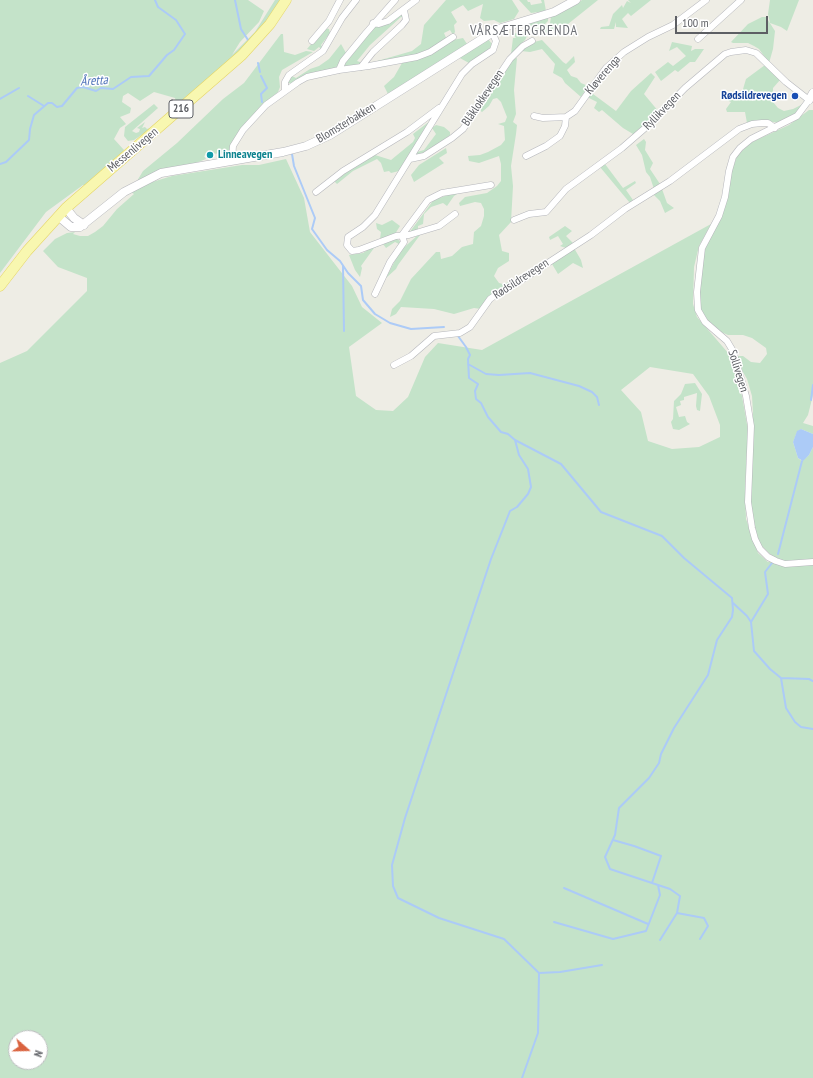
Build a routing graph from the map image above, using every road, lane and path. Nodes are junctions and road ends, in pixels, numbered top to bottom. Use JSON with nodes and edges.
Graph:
{"nodes":[{"id":1,"x":286,"y":0,"type":"edge"},
{"id":2,"x":340,"y":0,"type":"edge"},
{"id":3,"x":356,"y":0,"type":"edge"},
{"id":4,"x":395,"y":0,"type":"edge"},
{"id":5,"x":416,"y":0,"type":"edge"},
{"id":6,"x":576,"y":0,"type":"edge"},
{"id":7,"x":706,"y":0,"type":"edge"},
{"id":8,"x":741,"y":0,"type":"edge"},
{"id":9,"x":404,"y":10,"type":"junction"},
{"id":10,"x":329,"y":21,"type":"junction"},
{"id":11,"x":373,"y":23,"type":"junction"},
{"id":12,"x":492,"y":32,"type":"junction"},
{"id":13,"x":334,"y":34,"type":"junction"},
{"id":14,"x":453,"y":37,"type":"dead end"},
{"id":15,"x":698,"y":39,"type":"dead end"},
{"id":16,"x":312,"y":41,"type":"dead end"},
{"id":17,"x":532,"y":41,"type":"dead end"},
{"id":18,"x":361,"y":67,"type":"junction"},
{"id":19,"x":339,"y":70,"type":"junction"},
{"id":20,"x":285,"y":90,"type":"junction"},
{"id":21,"x":811,"y":97,"type":"edge"},
{"id":22,"x":442,"y":106,"type":"junction"},
{"id":23,"x":534,"y":116,"type":"dead end"},
{"id":24,"x":566,"y":117,"type":"junction"},
{"id":25,"x":775,"y":128,"type":"junction"},
{"id":26,"x":526,"y":156,"type":"dead end"},
{"id":27,"x":410,"y":159,"type":"junction"},
{"id":28,"x":232,"y":160,"type":"junction"},
{"id":29,"x":491,"y":185,"type":"dead end"},
{"id":30,"x":316,"y":192,"type":"dead end"},
{"id":31,"x":66,"y":208,"type":"junction"},
{"id":32,"x":455,"y":214,"type":"dead end"},
{"id":33,"x":58,"y":216,"type":"junction"},
{"id":34,"x":514,"y":220,"type":"dead end"},
{"id":35,"x":84,"y":225,"type":"junction"},
{"id":36,"x":402,"y":235,"type":"junction"},
{"id":37,"x":0,"y":286,"type":"edge"},
{"id":38,"x":375,"y":294,"type":"dead end"},
{"id":39,"x":394,"y":365,"type":"dead end"},
{"id":40,"x":813,"y":562,"type":"edge"}],
"edges":[{"from":1,"to":31,"type":"main road","name":"Messenlivegen","number":"216"},
{"from":2,"to":10,"type":"street"},
{"from":3,"to":13,"type":"street"},
{"from":4,"to":11,"type":"street"},
{"from":5,"to":9,"type":"street"},
{"from":6,"to":12,"type":"street","name":"Blomsterbakken"},
{"from":7,"to":24,"type":"street","name":"Kløverenga"},
{"from":8,"to":15,"type":"street"},
{"from":9,"to":11,"type":"street"},
{"from":9,"to":18,"type":"street"},
{"from":10,"to":13,"type":"street"},
{"from":10,"to":16,"type":"street"},
{"from":11,"to":19,"type":"street"},
{"from":12,"to":22,"type":"street","name":"Blåklokkevegen"},
{"from":12,"to":28,"type":"street","name":"Blomsterbakken"},
{"from":13,"to":20,"type":"street"},
{"from":14,"to":18,"type":"street"},
{"from":17,"to":27,"type":"street","name":"Blåklokkevegen"},
{"from":18,"to":19,"type":"street"},
{"from":19,"to":20,"type":"street"},
{"from":20,"to":28,"type":"street"},
{"from":21,"to":25,"type":"street"},
{"from":21,"to":34,"type":"street","name":"Ryllikvegen"},
{"from":22,"to":27,"type":"street","name":"Blåklokkevegen"},
{"from":22,"to":30,"type":"street","name":"Blåklokkevegen"},
{"from":23,"to":24,"type":"street"},
{"from":24,"to":26,"type":"street","name":"Kløverenga"},
{"from":25,"to":39,"type":"street","name":"Rødsildrevegen"},
{"from":25,"to":40,"type":"street","name":"Sollivegen"},
{"from":27,"to":36,"type":"street","name":"Blåklokkevegen"},
{"from":28,"to":35,"type":"street","name":"Blomsterbakken"},
{"from":29,"to":36,"type":"street"},
{"from":31,"to":33,"type":"main road","name":"Messenlivegen","number":"216"},
{"from":31,"to":35,"type":"street"},
{"from":32,"to":36,"type":"street","name":"Blåklokkevegen"},
{"from":33,"to":35,"type":"street"},
{"from":33,"to":37,"type":"main road","name":"Messenlivegen","number":"216"},
{"from":36,"to":38,"type":"street"}]}
